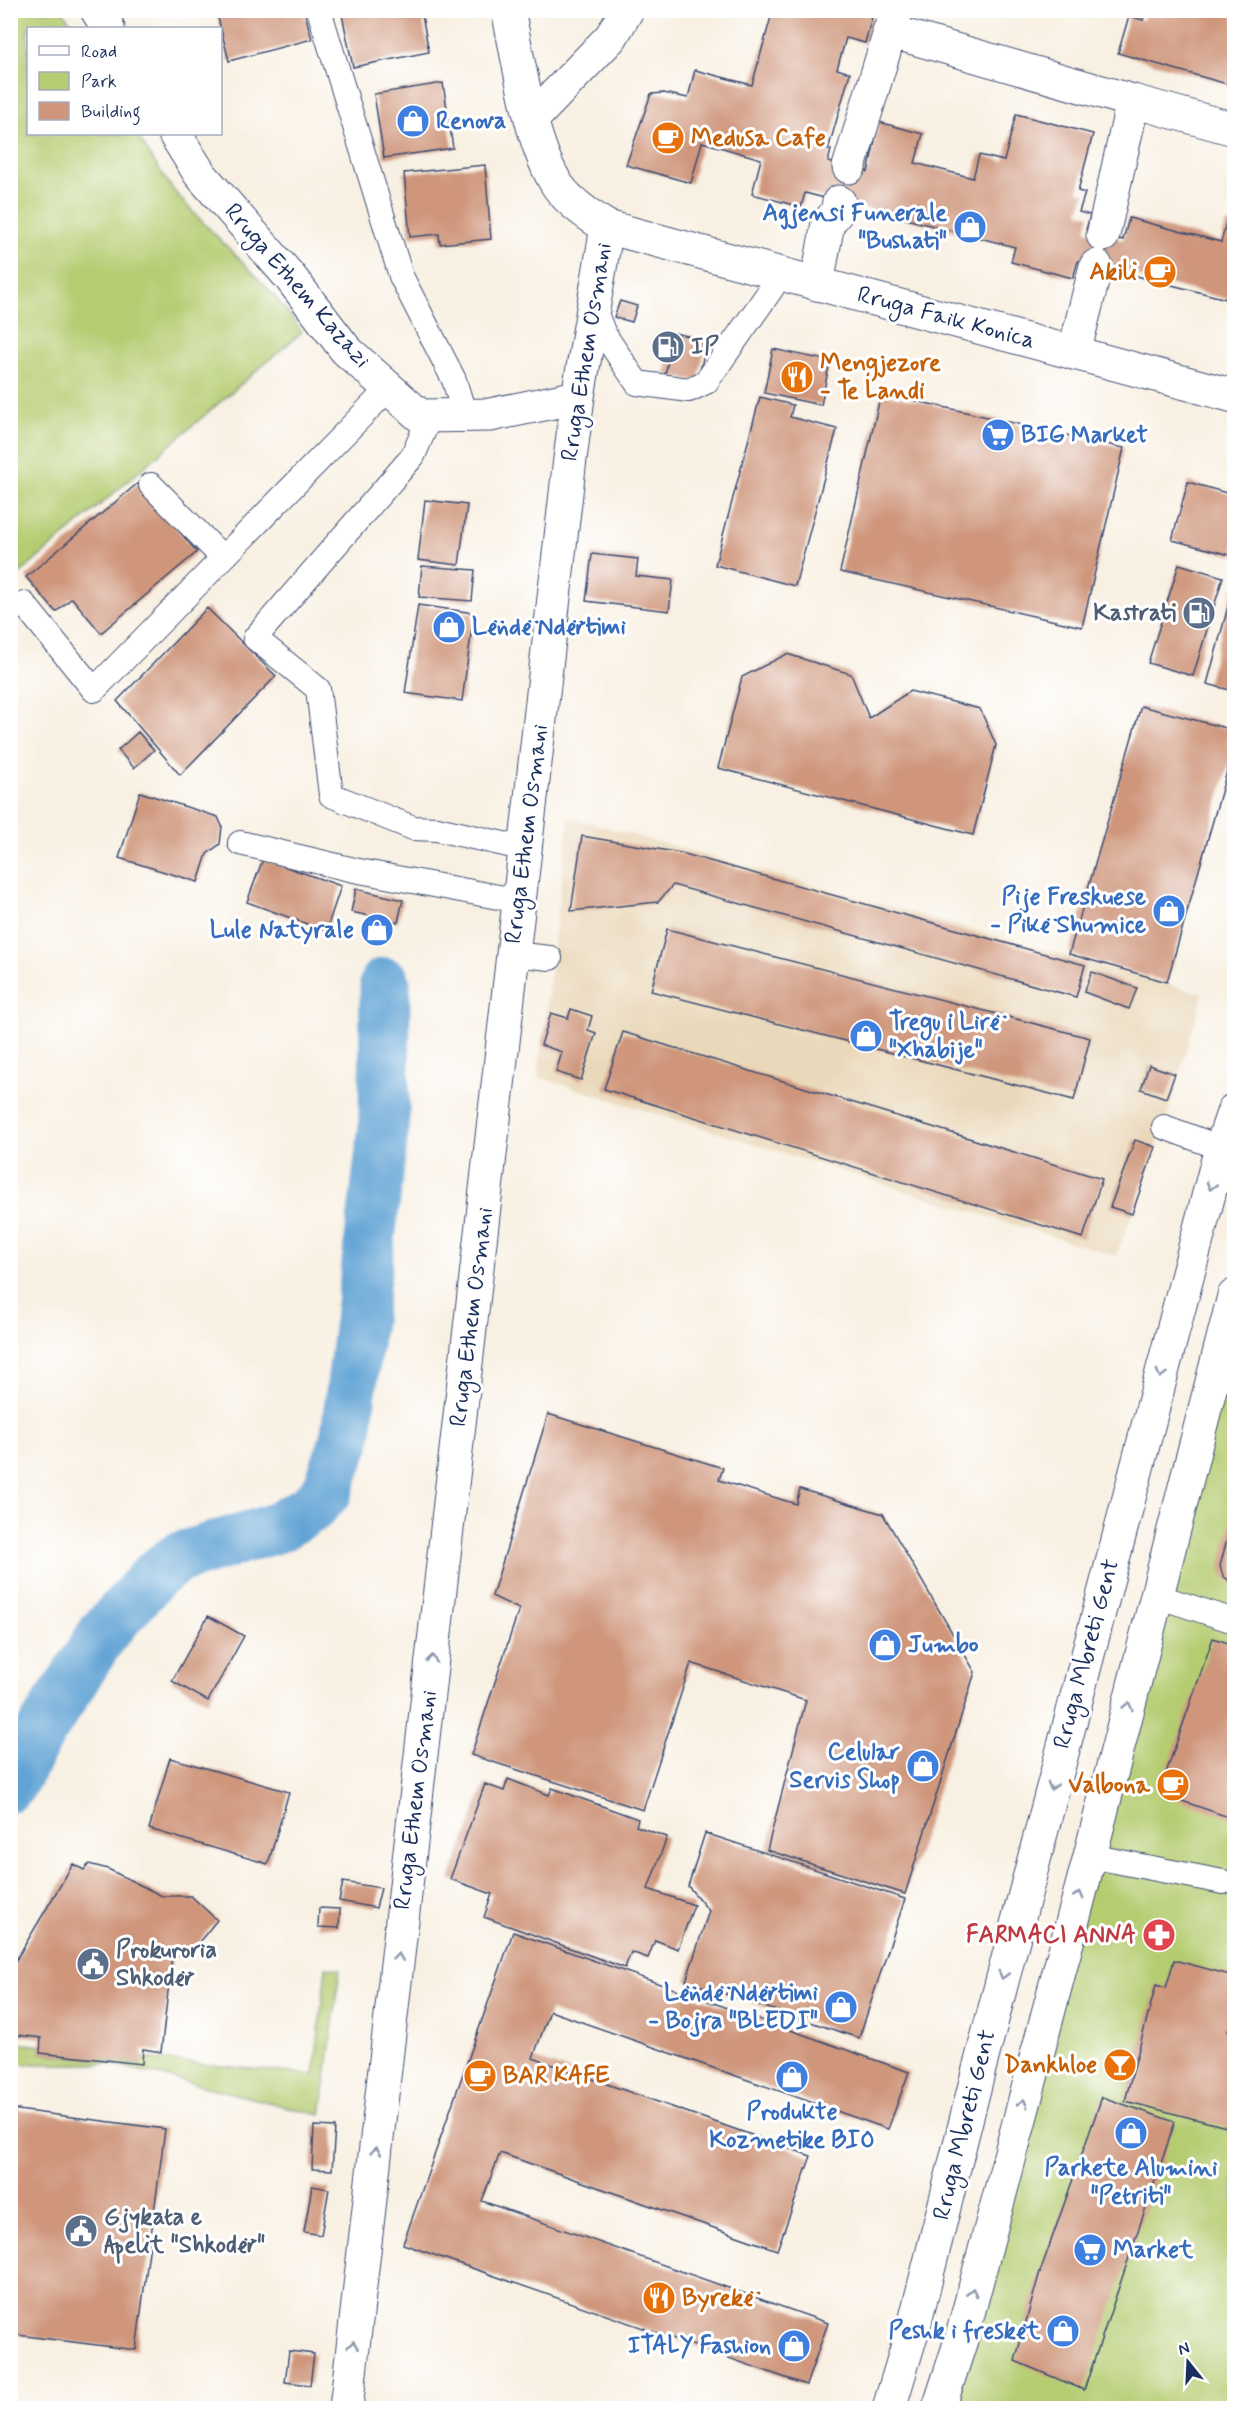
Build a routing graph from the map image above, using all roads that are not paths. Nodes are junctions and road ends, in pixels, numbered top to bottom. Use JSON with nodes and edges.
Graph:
{"nodes":[{"id":1,"x":97,"y":10,"type":"edge"},
{"id":2,"x":320,"y":10,"type":"edge"},
{"id":3,"x":508,"y":10,"type":"edge"},
{"id":4,"x":627,"y":10,"type":"edge"},
{"id":5,"x":893,"y":21,"type":"edge"},
{"id":6,"x":107,"y":27,"type":"edge"},
{"id":7,"x":1133,"y":101,"type":"junction"},
{"id":8,"x":533,"y":118,"type":"junction"},
{"id":9,"x":1234,"y":129,"type":"edge"},
{"id":10,"x":176,"y":135,"type":"edge"},
{"id":11,"x":849,"y":167,"type":"dead end"},
{"id":12,"x":839,"y":202,"type":"dead end"},
{"id":13,"x":607,"y":227,"type":"junction"},
{"id":14,"x":777,"y":273,"type":"junction"},
{"id":15,"x":817,"y":284,"type":"junction"},
{"id":16,"x":594,"y":309,"type":"junction"},
{"id":17,"x":1074,"y":353,"type":"junction"},
{"id":18,"x":388,"y":388,"type":"junction"},
{"id":19,"x":1234,"y":396,"type":"edge"},
{"id":20,"x":578,"y":397,"type":"junction"},
{"id":21,"x":430,"y":416,"type":"junction"},
{"id":22,"x":465,"y":416,"type":"junction"},
{"id":23,"x":152,"y":485,"type":"dead end"},
{"id":24,"x":223,"y":558,"type":"junction"},
{"id":25,"x":24,"y":604,"type":"dead end"},
{"id":26,"x":240,"y":843,"type":"dead end"},
{"id":27,"x":526,"y":849,"type":"junction"},
{"id":28,"x":520,"y":901,"type":"junction"},
{"id":29,"x":513,"y":954,"type":"junction"},
{"id":30,"x":550,"y":958,"type":"dead end"},
{"id":31,"x":1234,"y":1110,"type":"edge"},
{"id":32,"x":1164,"y":1127,"type":"dead end"},
{"id":33,"x":1221,"y":1148,"type":"junction"},
{"id":34,"x":1234,"y":1296,"type":"edge"},
{"id":35,"x":1156,"y":1596,"type":"junction"},
{"id":36,"x":1234,"y":1621,"type":"edge"},
{"id":37,"x":1090,"y":1856,"type":"junction"},
{"id":38,"x":1223,"y":1882,"type":"dead end"},
{"id":39,"x":346,"y":2409,"type":"edge"},
{"id":40,"x":890,"y":2409,"type":"edge"},
{"id":41,"x":939,"y":2409,"type":"edge"}],
"edges":[{"from":1,"to":6,"type":"street"},
{"from":2,"to":22,"type":"lane"},
{"from":3,"to":8,"type":"street","name":"Rruga Faik Konica"},
{"from":4,"to":8,"type":"street"},
{"from":5,"to":7,"type":"street"},
{"from":5,"to":11,"type":"street"},
{"from":7,"to":9,"type":"street"},
{"from":7,"to":17,"type":"street"},
{"from":8,"to":13,"type":"street","name":"Rruga Faik Konica"},
{"from":10,"to":18,"type":"street","name":"Rruga Ethem Kazazi"},
{"from":12,"to":15,"type":"street"},
{"from":13,"to":14,"type":"street","name":"Rruga Faik Konica"},
{"from":13,"to":16,"type":"street","name":"Rruga Ethem Osmani"},
{"from":14,"to":15,"type":"street","name":"Rruga Faik Konica"},
{"from":14,"to":16,"type":"lane"},
{"from":15,"to":17,"type":"street","name":"Rruga Faik Konica"},
{"from":16,"to":20,"type":"street","name":"Rruga Ethem Osmani"},
{"from":17,"to":19,"type":"street","name":"Rruga Faik Konica"},
{"from":18,"to":21,"type":"street","name":"Rruga Ethem Kazazi"},
{"from":18,"to":24,"type":"lane"},
{"from":20,"to":22,"type":"street","name":"Rruga Ethem Kazazi"},
{"from":20,"to":27,"type":"street","name":"Rruga Ethem Osmani"},
{"from":21,"to":22,"type":"street","name":"Rruga Ethem Kazazi"},
{"from":21,"to":27,"type":"lane"},
{"from":23,"to":24,"type":"lane"},
{"from":24,"to":25,"type":"lane"},
{"from":26,"to":28,"type":"lane"},
{"from":27,"to":28,"type":"street","name":"Rruga Ethem Osmani"},
{"from":28,"to":29,"type":"street","name":"Rruga Ethem Osmani"},
{"from":29,"to":30,"type":"lane"},
{"from":39,"to":29,"type":"street","name":"Rruga Ethem Osmani","one_way":true},
{"from":31,"to":33,"type":"street","name":"Rruga Mbreti Gent"},
{"from":32,"to":33,"type":"lane"},
{"from":33,"to":40,"type":"street","name":"Rruga Mbreti Gent","one_way":true},
{"from":34,"to":35,"type":"street","name":"Rruga Mbreti Gent"},
{"from":35,"to":36,"type":"lane"},
{"from":37,"to":35,"type":"street","name":"Rruga Mbreti Gent","one_way":true},
{"from":37,"to":38,"type":"lane"},
{"from":41,"to":37,"type":"street","name":"Rruga Mbreti Gent","one_way":true}]}
